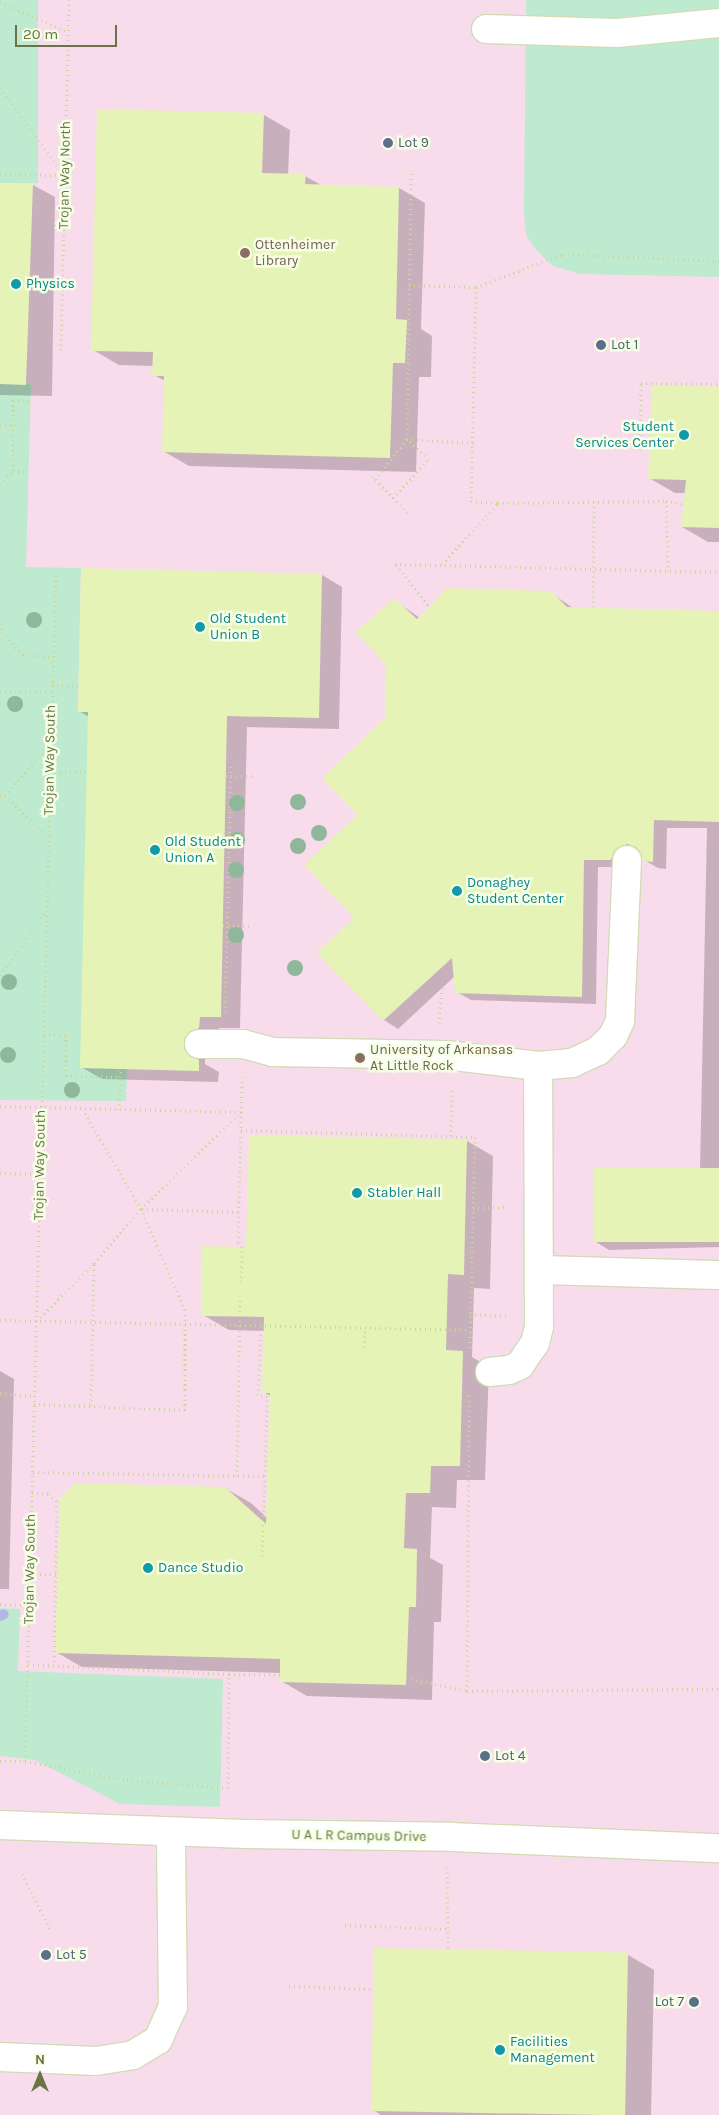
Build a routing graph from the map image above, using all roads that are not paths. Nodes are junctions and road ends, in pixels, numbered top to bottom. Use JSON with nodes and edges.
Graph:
{"nodes":[{"id":1,"x":719,"y":23,"type":"edge"},
{"id":2,"x":486,"y":29,"type":"dead end"},
{"id":3,"x":627,"y":860,"type":"dead end"},
{"id":4,"x":199,"y":1044,"type":"dead end"},
{"id":5,"x":538,"y":1066,"type":"junction"},
{"id":6,"x":539,"y":1270,"type":"junction"},
{"id":7,"x":719,"y":1275,"type":"edge"},
{"id":8,"x":476,"y":1373,"type":"road end"},
{"id":9,"x":0,"y":1825,"type":"edge"},
{"id":10,"x":171,"y":1832,"type":"junction"},
{"id":11,"x":719,"y":1848,"type":"edge"},
{"id":12,"x":0,"y":2057,"type":"edge"}],
"edges":[{"from":1,"to":2,"type":"street"},
{"from":3,"to":5,"type":"street"},
{"from":4,"to":5,"type":"street"},
{"from":5,"to":6,"type":"street"},
{"from":6,"to":7,"type":"street"},
{"from":6,"to":8,"type":"street"},
{"from":9,"to":10,"type":"street","name":"U A L R Campus Drive"},
{"from":10,"to":11,"type":"street","name":"U A L R Campus Drive"},
{"from":10,"to":12,"type":"street"}]}
